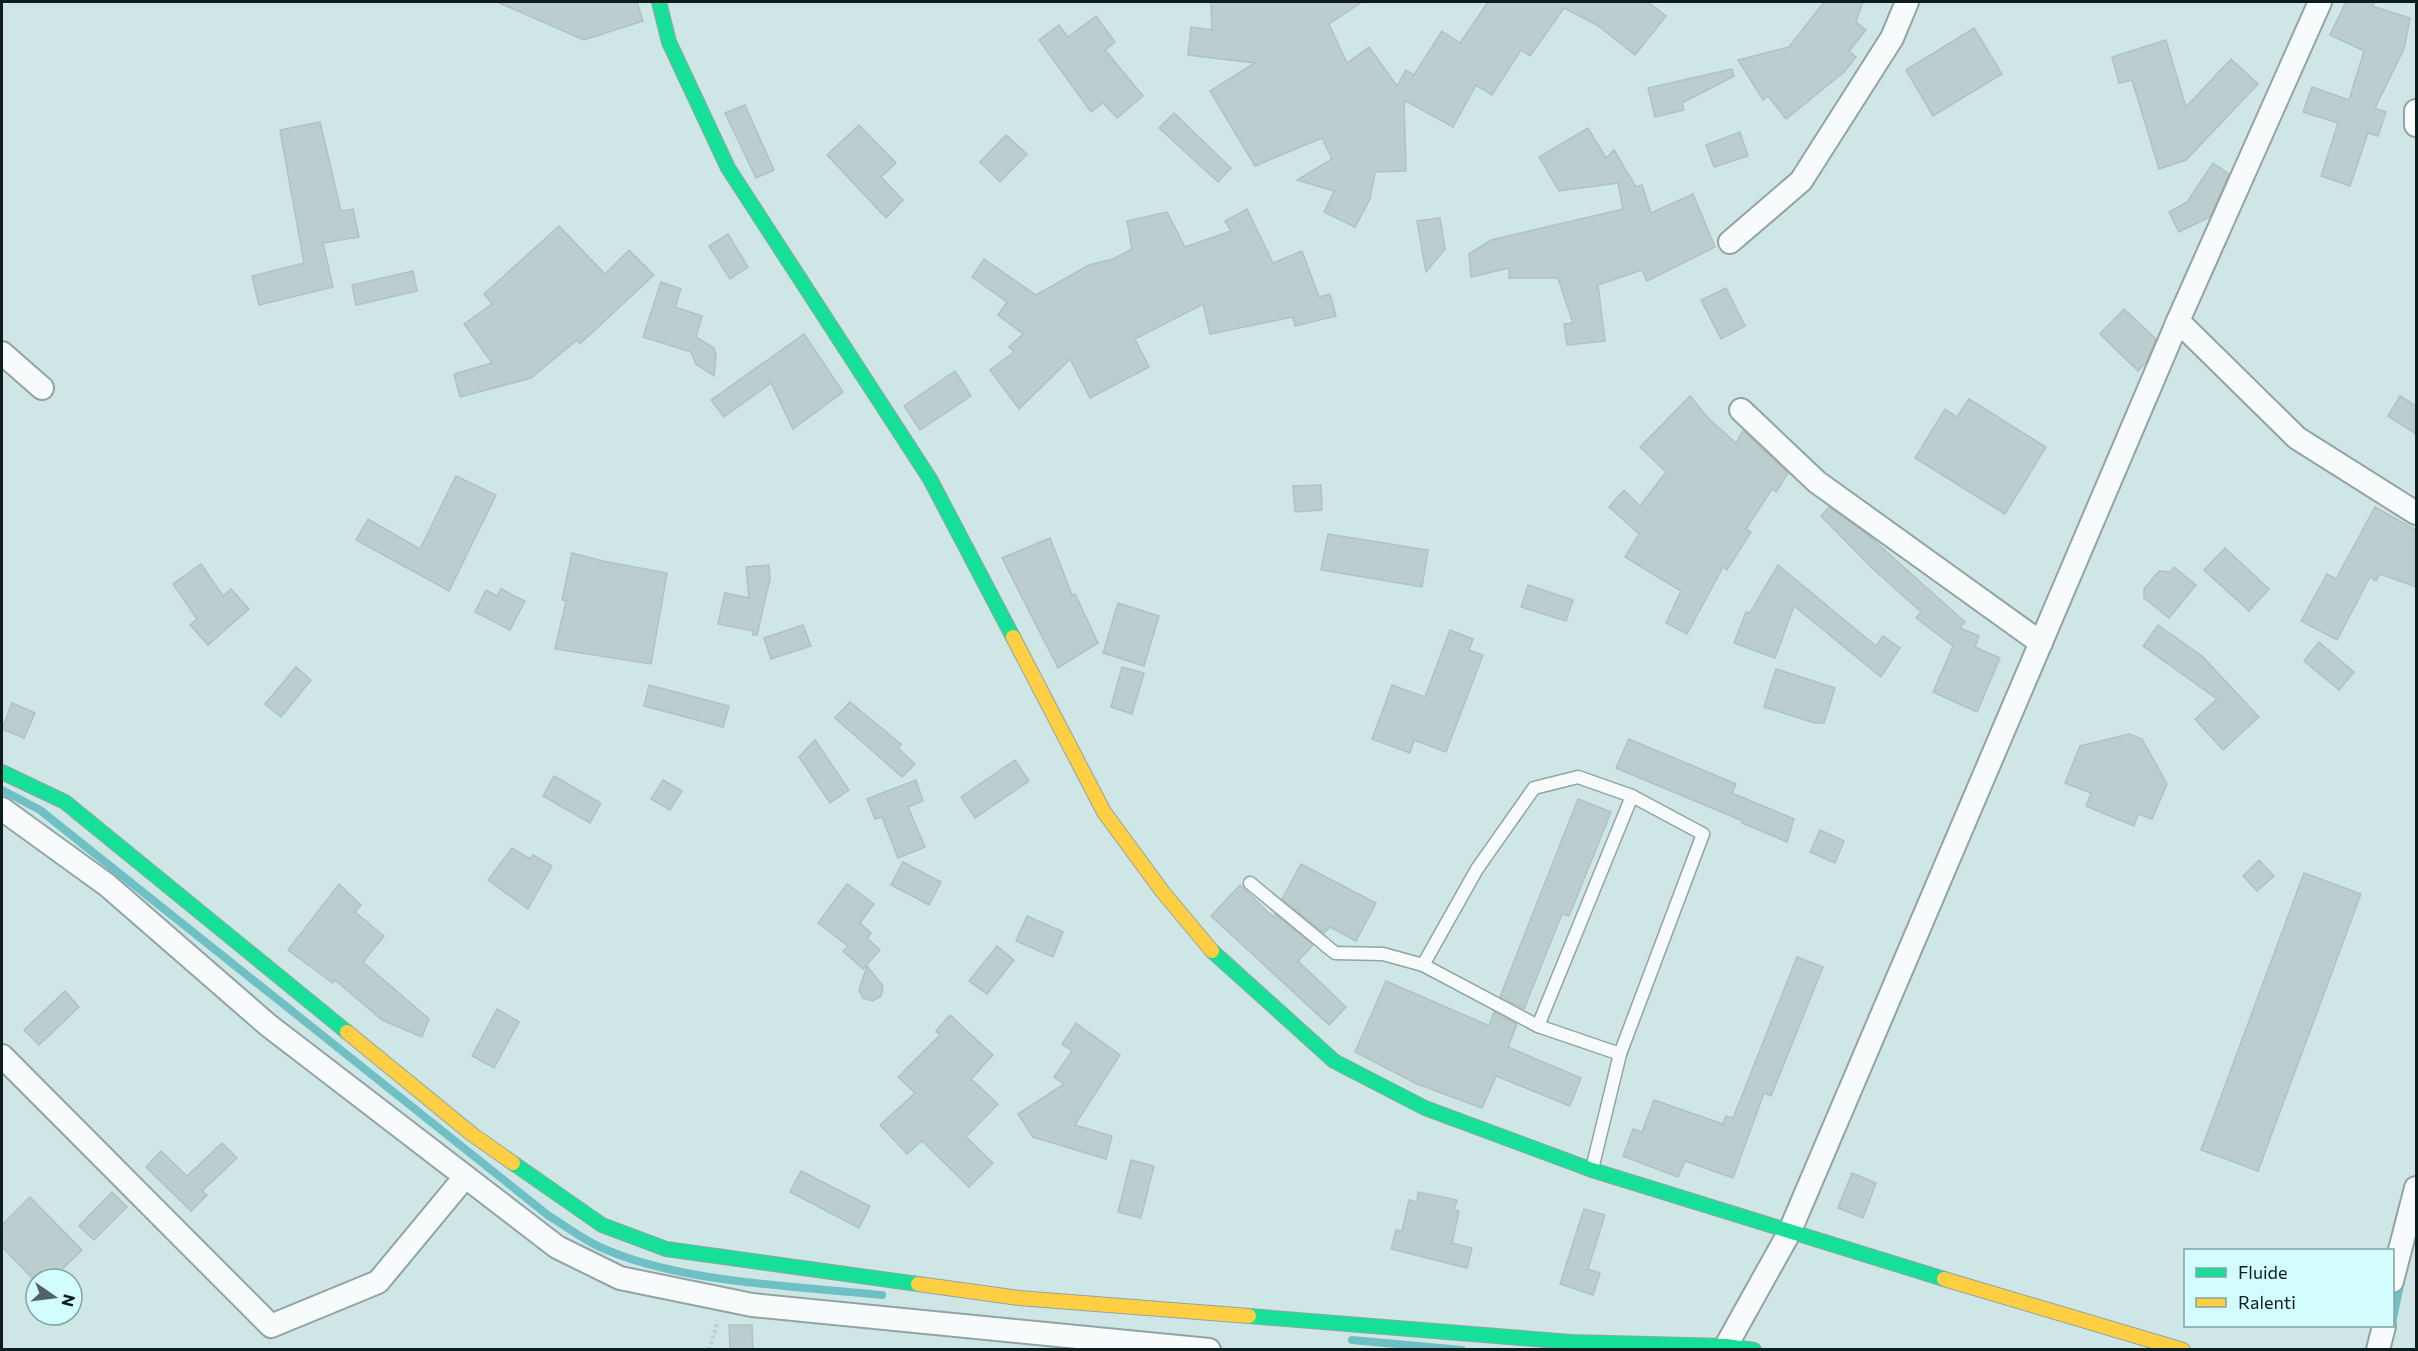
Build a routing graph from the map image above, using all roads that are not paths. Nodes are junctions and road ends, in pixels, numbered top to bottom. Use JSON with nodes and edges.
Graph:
{"nodes":[{"id":1,"x":659,"y":2,"type":"edge"},
{"id":2,"x":1906,"y":2,"type":"edge"},
{"id":3,"x":2320,"y":2,"type":"edge"},
{"id":4,"x":2416,"y":111,"type":"edge"},
{"id":5,"x":2416,"y":125,"type":"edge"},
{"id":6,"x":1730,"y":242,"type":"dead end"},
{"id":7,"x":2178,"y":321,"type":"junction"},
{"id":8,"x":2,"y":353,"type":"edge"},
{"id":9,"x":42,"y":388,"type":"dead end"},
{"id":10,"x":1741,"y":410,"type":"dead end"},
{"id":11,"x":2416,"y":513,"type":"edge"},
{"id":12,"x":2041,"y":643,"type":"junction"},
{"id":13,"x":2,"y":772,"type":"edge"},
{"id":14,"x":1632,"y":796,"type":"junction"},
{"id":15,"x":2,"y":809,"type":"edge"},
{"id":16,"x":1250,"y":883,"type":"dead end"},
{"id":17,"x":1424,"y":965,"type":"junction"},
{"id":18,"x":1538,"y":1026,"type":"junction"},
{"id":19,"x":1620,"y":1054,"type":"junction"},
{"id":20,"x":2,"y":1056,"type":"edge"},
{"id":21,"x":1592,"y":1170,"type":"junction"},
{"id":22,"x":465,"y":1177,"type":"junction"},
{"id":23,"x":2416,"y":1188,"type":"edge"},
{"id":24,"x":1789,"y":1233,"type":"junction"},
{"id":25,"x":2394,"y":1273,"type":"edge"},
{"id":26,"x":2384,"y":1327,"type":"edge"},
{"id":27,"x":1725,"y":1348,"type":"edge"},
{"id":28,"x":1209,"y":1350,"type":"edge"},
{"id":29,"x":1754,"y":1350,"type":"edge"},
{"id":30,"x":2183,"y":1350,"type":"edge"},
{"id":31,"x":2378,"y":1350,"type":"edge"}],
"edges":[{"from":1,"to":21,"type":"street"},
{"from":2,"to":6,"type":"street"},
{"from":3,"to":7,"type":"street"},
{"from":4,"to":5,"type":"street"},
{"from":7,"to":11,"type":"street"},
{"from":7,"to":12,"type":"street"},
{"from":8,"to":9,"type":"street"},
{"from":10,"to":12,"type":"street"},
{"from":12,"to":24,"type":"street"},
{"from":13,"to":27,"type":"street"},
{"from":14,"to":17,"type":"lane"},
{"from":14,"to":18,"type":"lane"},
{"from":14,"to":19,"type":"lane"},
{"from":15,"to":22,"type":"street"},
{"from":16,"to":17,"type":"lane"},
{"from":17,"to":18,"type":"lane"},
{"from":18,"to":19,"type":"lane"},
{"from":19,"to":21,"type":"lane"},
{"from":20,"to":22,"type":"street"},
{"from":21,"to":24,"type":"street"},
{"from":22,"to":28,"type":"street"},
{"from":23,"to":25,"type":"street"},
{"from":24,"to":27,"type":"street"},
{"from":24,"to":30,"type":"street"},
{"from":26,"to":31,"type":"street"},
{"from":27,"to":29,"type":"street"}]}
